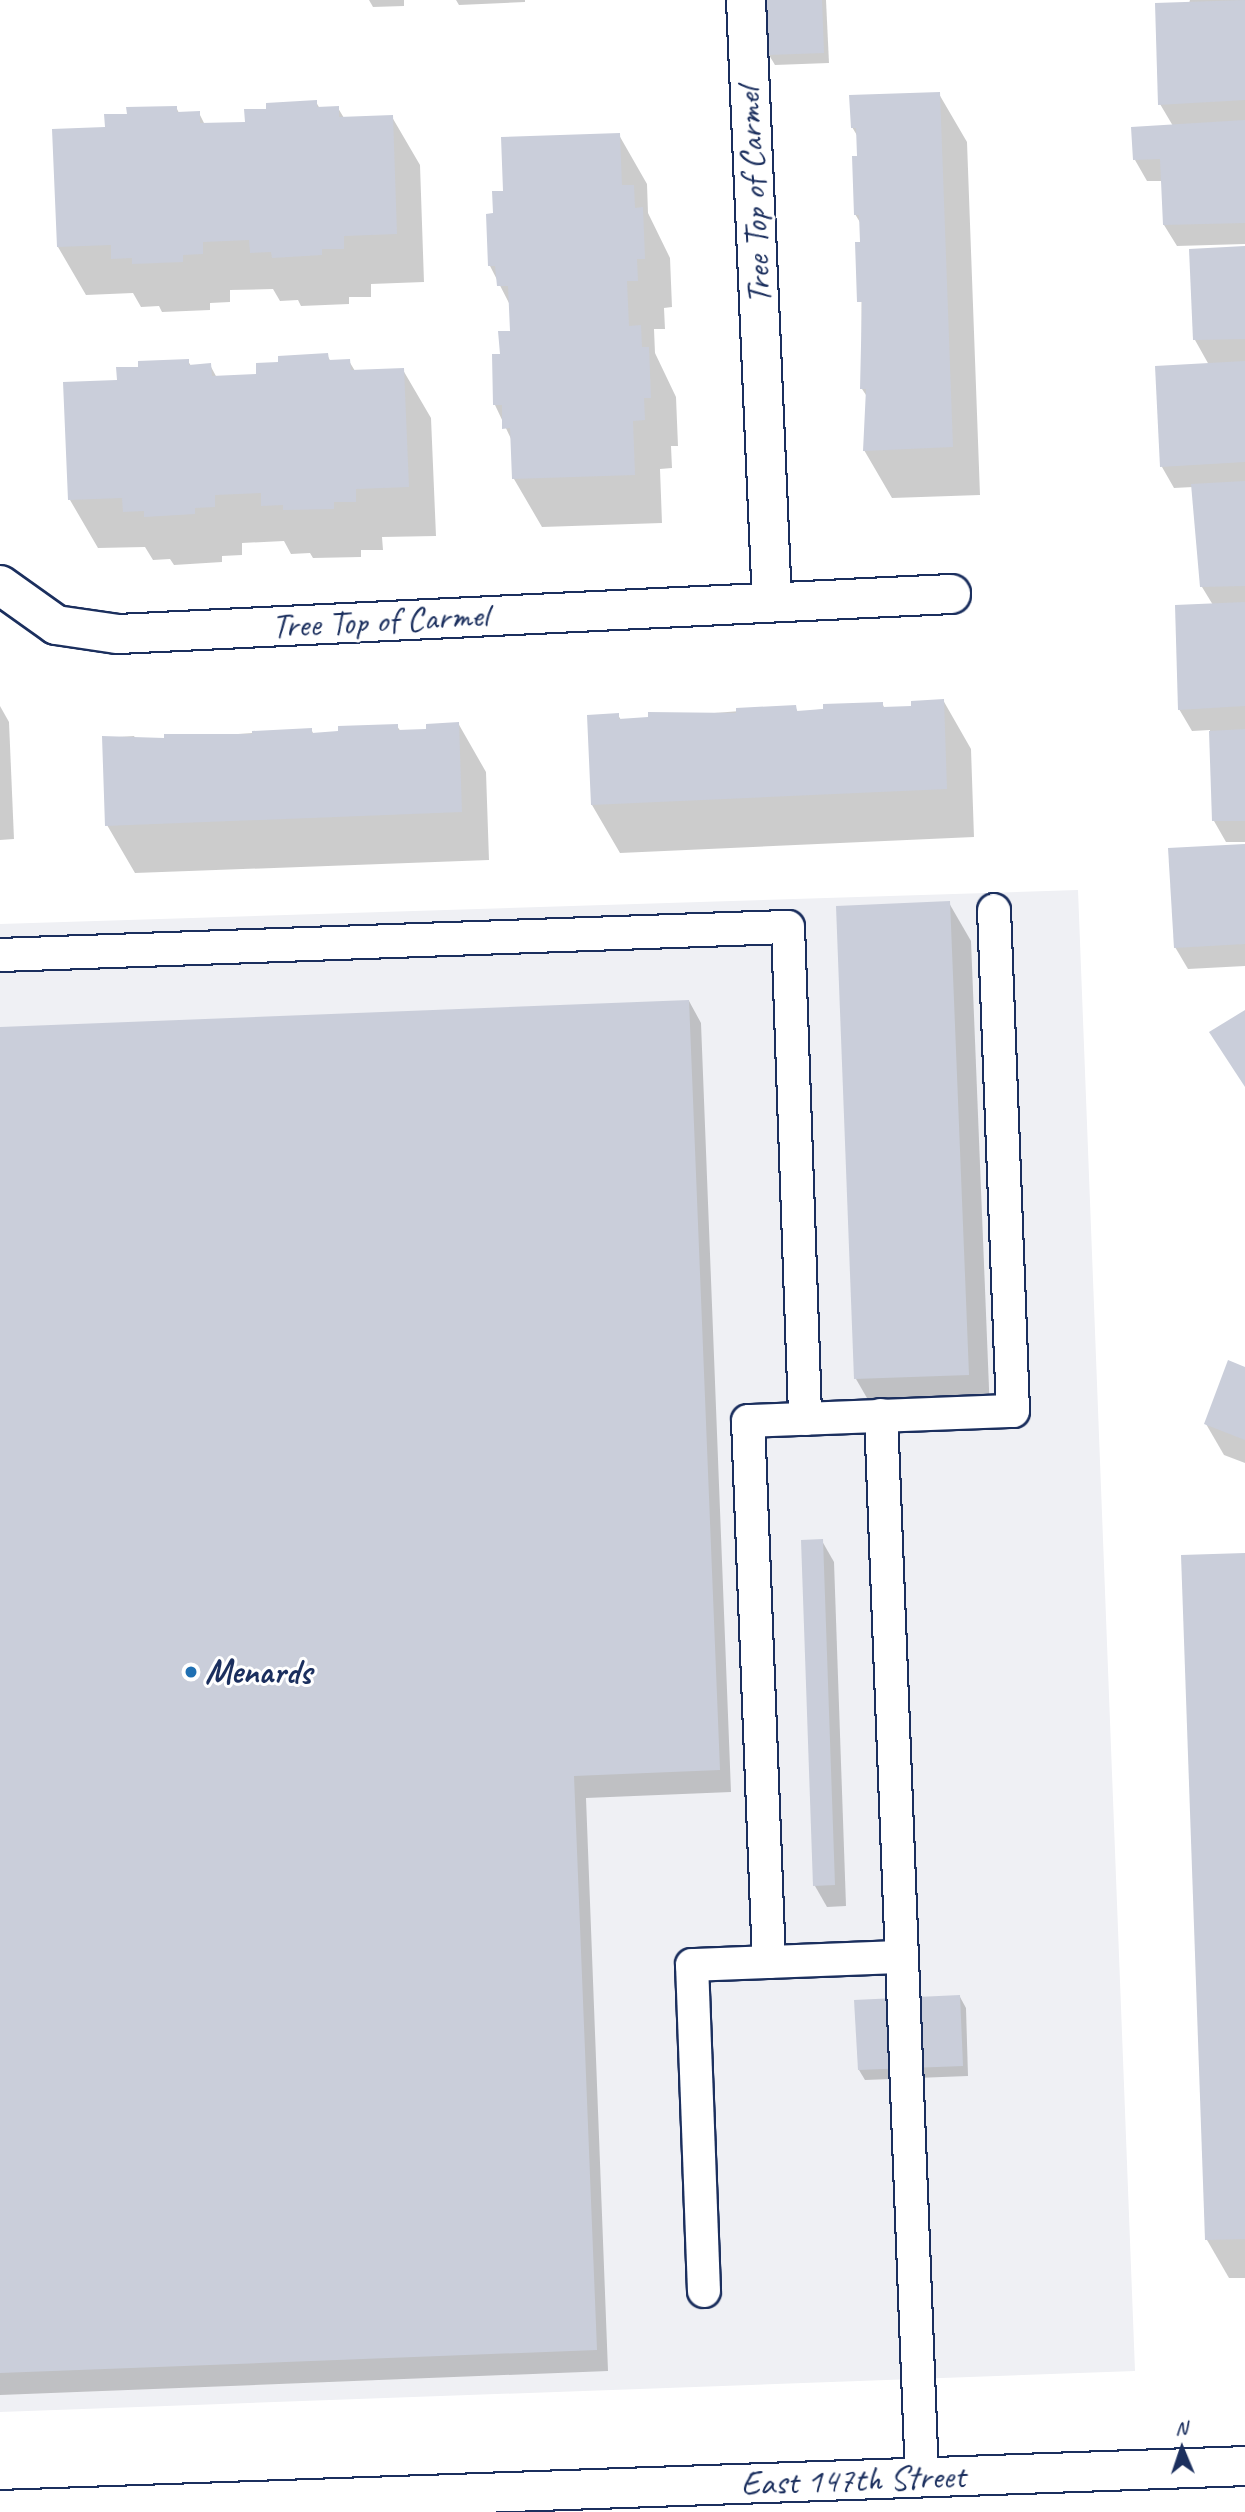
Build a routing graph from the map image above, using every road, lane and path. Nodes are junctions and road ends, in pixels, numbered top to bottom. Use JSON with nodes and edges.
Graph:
{"nodes":[{"id":1,"x":746,"y":0,"type":"edge"},
{"id":2,"x":0,"y":585,"type":"edge"},
{"id":3,"x":951,"y":594,"type":"dead end"},
{"id":4,"x":772,"y":601,"type":"junction"},
{"id":5,"x":994,"y":910,"type":"dead end"},
{"id":6,"x":0,"y":955,"type":"edge"},
{"id":7,"x":881,"y":1415,"type":"junction"},
{"id":8,"x":805,"y":1419,"type":"junction"},
{"id":9,"x":902,"y":1957,"type":"junction"},
{"id":10,"x":769,"y":1962,"type":"junction"},
{"id":11,"x":704,"y":2291,"type":"dead end"},
{"id":12,"x":1245,"y":2466,"type":"edge"},
{"id":13,"x":922,"y":2477,"type":"junction"},
{"id":14,"x":0,"y":2510,"type":"edge"}],
"edges":[{"from":1,"to":4,"type":"street","name":"Tree Top of Carmel"},
{"from":2,"to":4,"type":"street","name":"Tree Top of Carmel"},
{"from":3,"to":4,"type":"street","name":"Tree Top of Carmel"},
{"from":5,"to":7,"type":"lane"},
{"from":6,"to":8,"type":"lane"},
{"from":7,"to":8,"type":"lane"},
{"from":7,"to":9,"type":"lane"},
{"from":8,"to":10,"type":"lane"},
{"from":9,"to":10,"type":"lane"},
{"from":9,"to":13,"type":"lane"},
{"from":10,"to":11,"type":"lane"},
{"from":12,"to":13,"type":"street","name":"East 147th Street"},
{"from":13,"to":14,"type":"street","name":"East 147th Street"}]}
